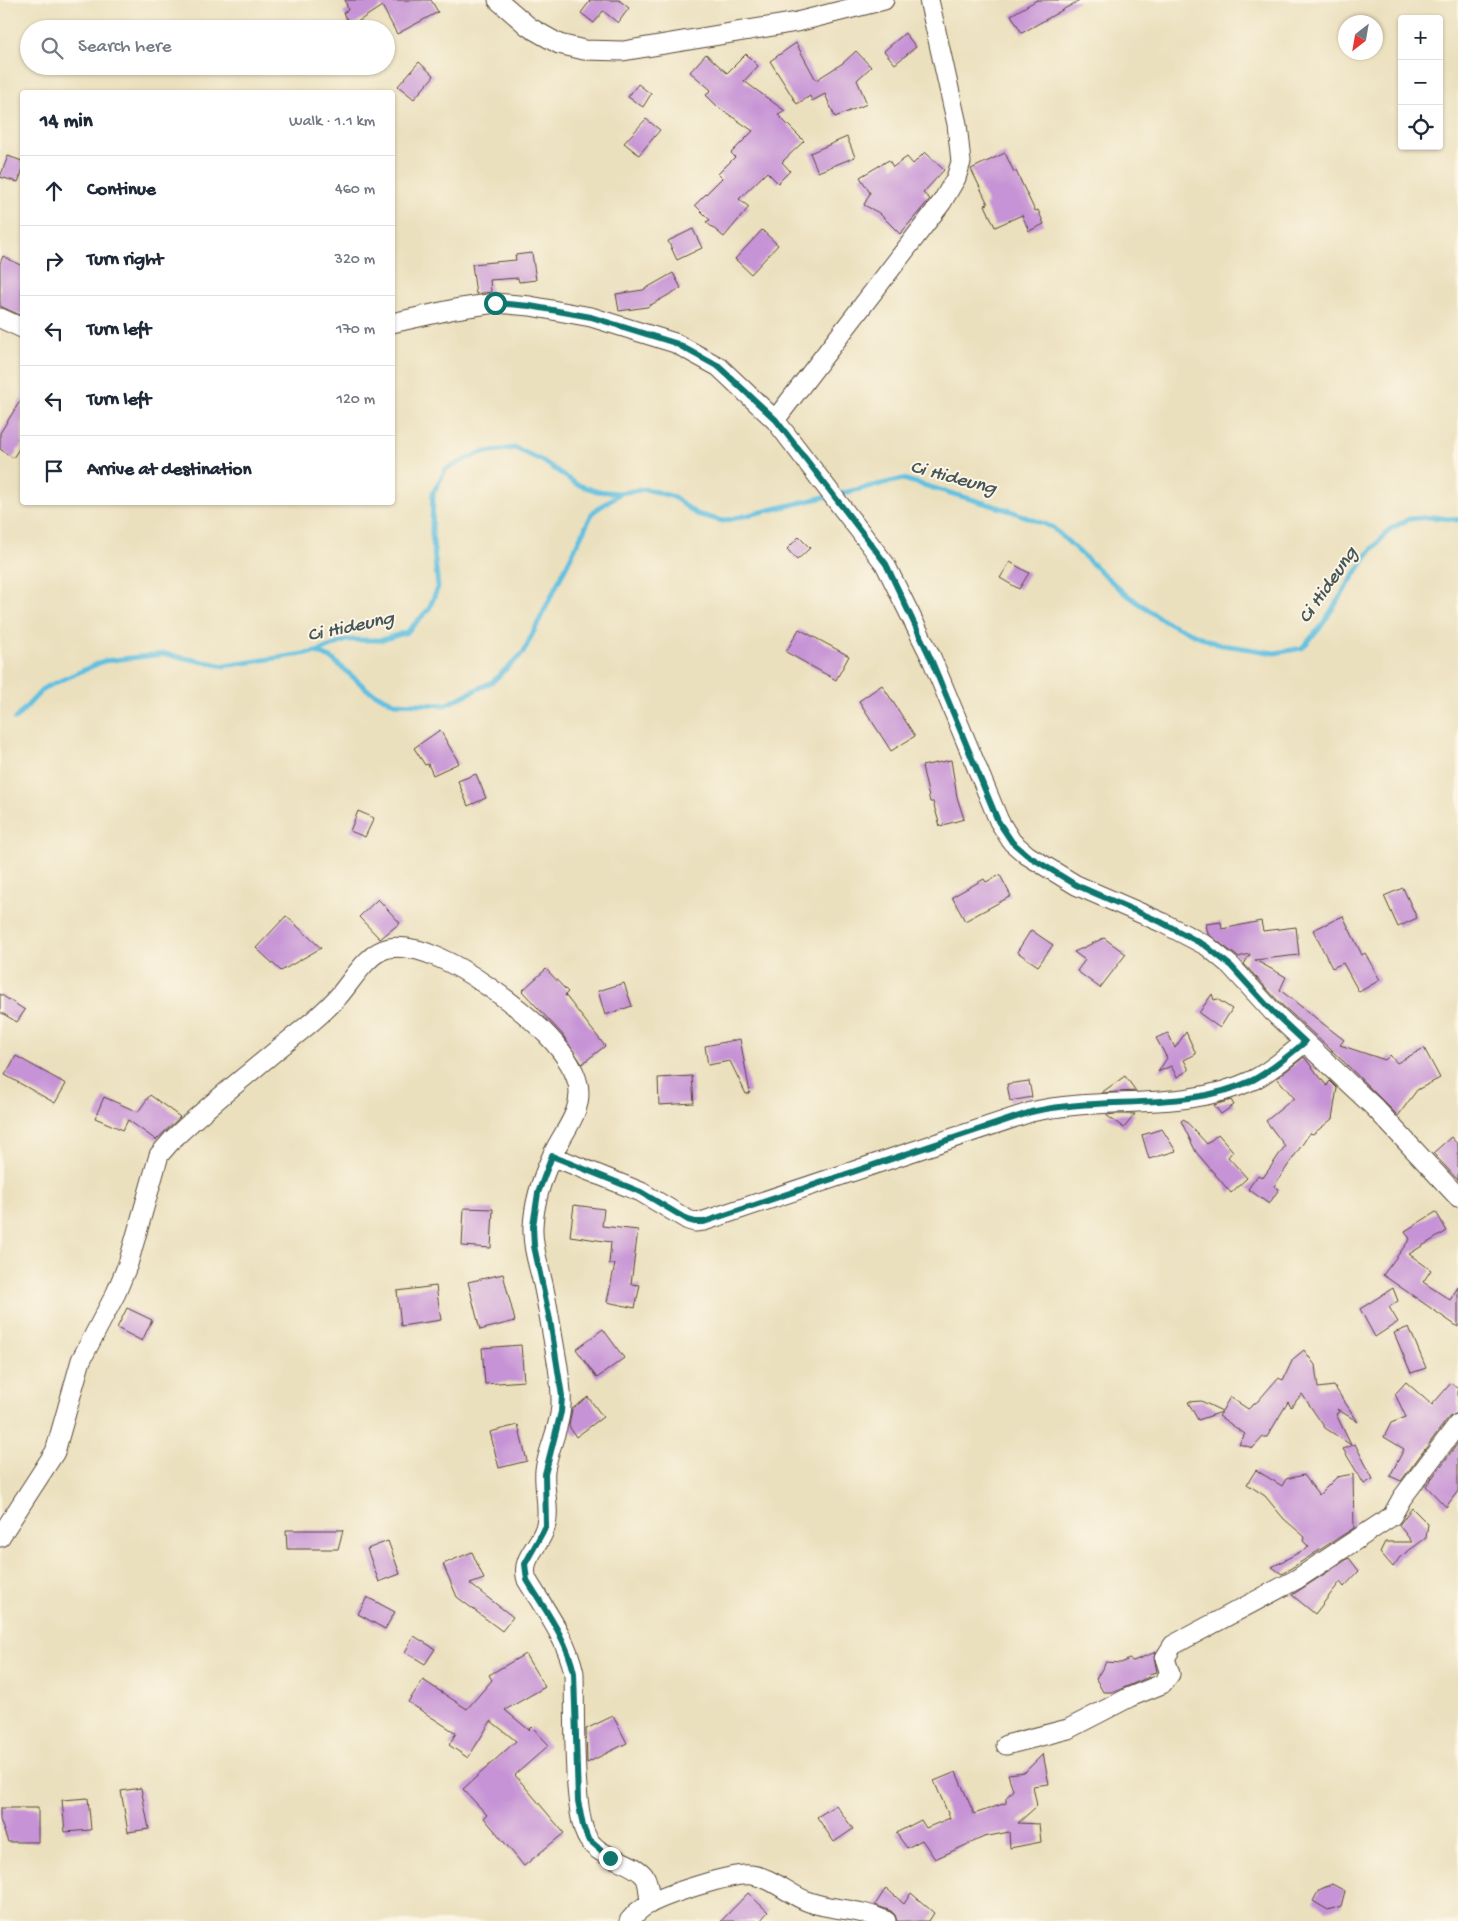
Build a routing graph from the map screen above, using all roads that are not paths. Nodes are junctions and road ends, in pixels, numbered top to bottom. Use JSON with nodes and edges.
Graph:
{"nodes":[{"id":1,"x":498,"y":0,"type":"edge"},
{"id":2,"x":884,"y":0,"type":"edge"},
{"id":3,"x":929,"y":0,"type":"edge"},
{"id":4,"x":0,"y":318,"type":"edge"},
{"id":5,"x":395,"y":323,"type":"edge"},
{"id":6,"x":20,"y":327,"type":"edge"},
{"id":7,"x":776,"y":420,"type":"junction"},
{"id":8,"x":1305,"y":1042,"type":"junction"},
{"id":9,"x":552,"y":1156,"type":"junction"},
{"id":10,"x":1458,"y":1197,"type":"edge"},
{"id":11,"x":1458,"y":1424,"type":"edge"},
{"id":12,"x":0,"y":1537,"type":"edge"},
{"id":13,"x":1006,"y":1745,"type":"dead end"},
{"id":14,"x":650,"y":1903,"type":"junction"},
{"id":15,"x":629,"y":1921,"type":"edge"},
{"id":16,"x":886,"y":1921,"type":"edge"}],
"edges":[{"from":1,"to":2,"type":"street"},
{"from":3,"to":7,"type":"street"},
{"from":4,"to":6,"type":"street"},
{"from":5,"to":7,"type":"street"},
{"from":7,"to":8,"type":"street"},
{"from":8,"to":9,"type":"street"},
{"from":8,"to":10,"type":"street"},
{"from":9,"to":12,"type":"street"},
{"from":9,"to":14,"type":"street"},
{"from":11,"to":13,"type":"street"},
{"from":14,"to":15,"type":"street"},
{"from":14,"to":16,"type":"street"}]}
